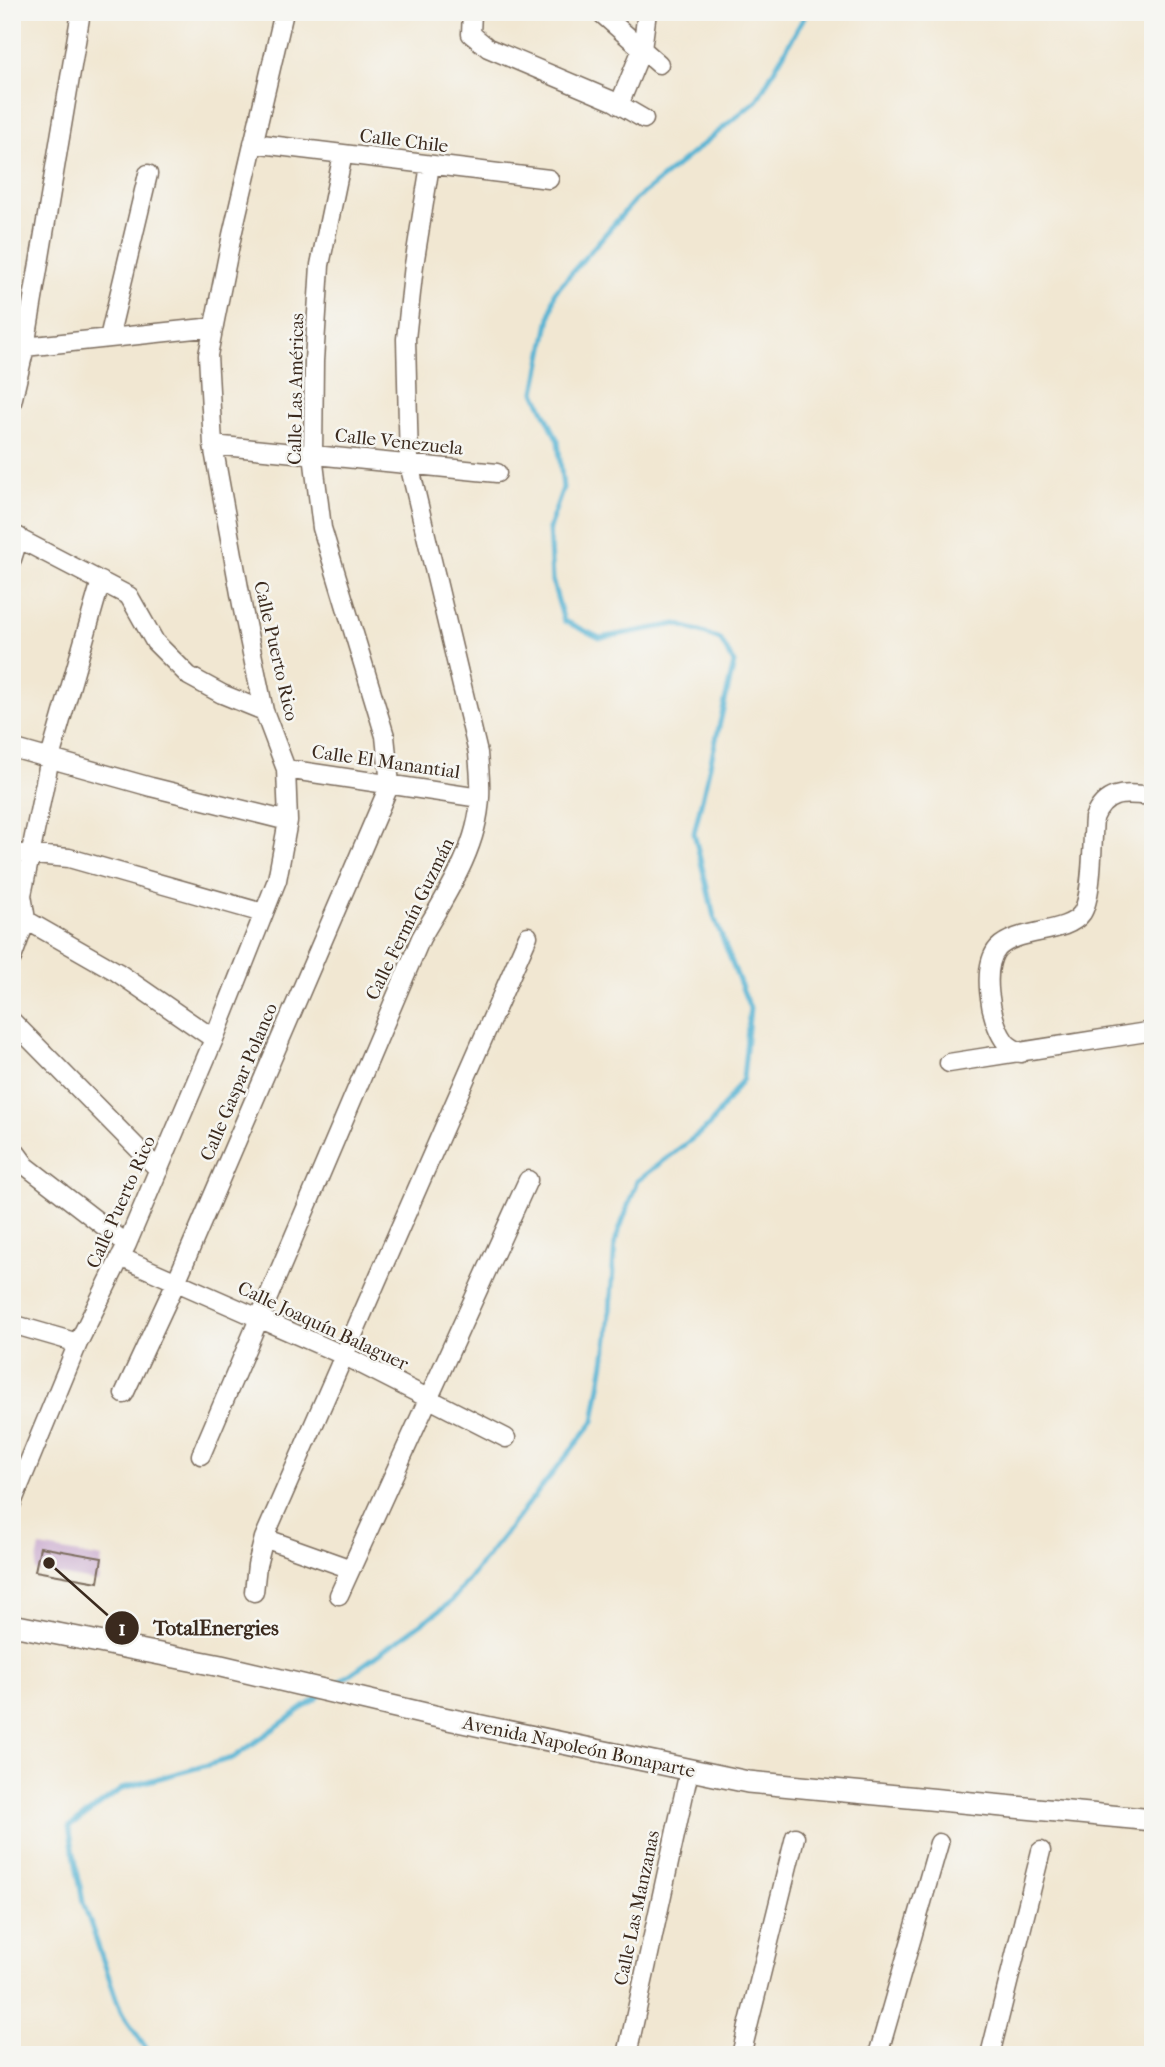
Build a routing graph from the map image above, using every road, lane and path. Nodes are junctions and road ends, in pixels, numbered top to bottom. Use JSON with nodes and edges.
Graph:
{"nodes":[{"id":1,"x":80,"y":12,"type":"edge"},
{"id":2,"x":284,"y":12,"type":"edge"},
{"id":3,"x":472,"y":12,"type":"edge"},
{"id":4,"x":600,"y":12,"type":"edge"},
{"id":5,"x":647,"y":12,"type":"edge"},
{"id":6,"x":642,"y":49,"type":"junction"},
{"id":7,"x":659,"y":64,"type":"dead end"},
{"id":8,"x":619,"y":105,"type":"junction"},
{"id":9,"x":644,"y":119,"type":"dead end"},
{"id":10,"x":253,"y":143,"type":"junction"},
{"id":11,"x":343,"y":154,"type":"junction"},
{"id":12,"x":430,"y":165,"type":"junction"},
{"id":13,"x":148,"y":174,"type":"dead end"},
{"id":14,"x":549,"y":179,"type":"dead end"},
{"id":15,"x":214,"y":327,"type":"junction"},
{"id":16,"x":108,"y":338,"type":"junction"},
{"id":17,"x":18,"y":348,"type":"edge"},
{"id":18,"x":12,"y":402,"type":"edge"},
{"id":19,"x":213,"y":445,"type":"junction"},
{"id":20,"x":313,"y":455,"type":"junction"},
{"id":21,"x":409,"y":464,"type":"junction"},
{"id":22,"x":497,"y":473,"type":"dead end"},
{"id":23,"x":15,"y":536,"type":"edge"},
{"id":24,"x":12,"y":559,"type":"edge"},
{"id":25,"x":101,"y":581,"type":"junction"},
{"id":26,"x":264,"y":711,"type":"junction"},
{"id":27,"x":12,"y":748,"type":"edge"},
{"id":28,"x":50,"y":758,"type":"junction"},
{"id":29,"x":286,"y":769,"type":"junction"},
{"id":30,"x":390,"y":784,"type":"junction"},
{"id":31,"x":1153,"y":796,"type":"edge"},
{"id":32,"x":481,"y":797,"type":"junction"},
{"id":33,"x":288,"y":821,"type":"junction"},
{"id":34,"x":12,"y":853,"type":"edge"},
{"id":35,"x":31,"y":853,"type":"junction"},
{"id":36,"x":263,"y":913,"type":"junction"},
{"id":37,"x":26,"y":920,"type":"junction"},
{"id":38,"x":527,"y":936,"type":"dead end"},
{"id":39,"x":12,"y":958,"type":"edge"},
{"id":40,"x":12,"y":1021,"type":"edge"},
{"id":41,"x":1153,"y":1031,"type":"edge"},
{"id":42,"x":214,"y":1039,"type":"junction"},
{"id":43,"x":1021,"y":1053,"type":"junction"},
{"id":44,"x":949,"y":1063,"type":"dead end"},
{"id":45,"x":12,"y":1147,"type":"edge"},
{"id":46,"x":159,"y":1170,"type":"junction"},
{"id":47,"x":528,"y":1180,"type":"dead end"},
{"id":48,"x":124,"y":1250,"type":"junction"},
{"id":49,"x":176,"y":1282,"type":"junction"},
{"id":50,"x":259,"y":1318,"type":"junction"},
{"id":51,"x":12,"y":1324,"type":"edge"},
{"id":52,"x":78,"y":1342,"type":"junction"},
{"id":53,"x":345,"y":1356,"type":"junction"},
{"id":54,"x":124,"y":1394,"type":"dead end"},
{"id":55,"x":427,"y":1399,"type":"junction"},
{"id":56,"x":506,"y":1438,"type":"dead end"},
{"id":57,"x":201,"y":1455,"type":"dead end"},
{"id":58,"x":12,"y":1503,"type":"edge"},
{"id":59,"x":264,"y":1538,"type":"junction"},
{"id":60,"x":351,"y":1569,"type":"junction"},
{"id":61,"x":254,"y":1592,"type":"dead end"},
{"id":62,"x":339,"y":1595,"type":"dead end"},
{"id":63,"x":12,"y":1625,"type":"edge"},
{"id":64,"x":689,"y":1771,"type":"junction"},
{"id":65,"x":1153,"y":1820,"type":"edge"},
{"id":66,"x":795,"y":1837,"type":"dead end"},
{"id":67,"x":939,"y":1843,"type":"dead end"},
{"id":68,"x":1041,"y":1851,"type":"dead end"},
{"id":69,"x":627,"y":2055,"type":"edge"},
{"id":70,"x":741,"y":2055,"type":"edge"},
{"id":71,"x":878,"y":2055,"type":"edge"},
{"id":72,"x":990,"y":2055,"type":"edge"}],
"edges":[{"from":1,"to":17,"type":"street"},
{"from":2,"to":10,"type":"street","name":"Calle Puerto Rico"},
{"from":3,"to":8,"type":"street"},
{"from":4,"to":6,"type":"street"},
{"from":5,"to":6,"type":"street"},
{"from":6,"to":7,"type":"street"},
{"from":6,"to":8,"type":"street"},
{"from":8,"to":9,"type":"street"},
{"from":10,"to":11,"type":"street","name":"Calle Chile"},
{"from":10,"to":15,"type":"street","name":"Calle Puerto Rico"},
{"from":11,"to":12,"type":"street","name":"Calle Chile"},
{"from":11,"to":20,"type":"street","name":"Calle Las Américas"},
{"from":12,"to":14,"type":"street","name":"Calle Chile"},
{"from":12,"to":21,"type":"street","name":"Calle Fermín Guzmán"},
{"from":13,"to":16,"type":"street"},
{"from":15,"to":16,"type":"street"},
{"from":15,"to":19,"type":"street","name":"Calle Puerto Rico"},
{"from":16,"to":17,"type":"street"},
{"from":17,"to":18,"type":"street"},
{"from":19,"to":20,"type":"street","name":"Calle Venezuela"},
{"from":19,"to":26,"type":"street","name":"Calle Puerto Rico"},
{"from":20,"to":21,"type":"street","name":"Calle Venezuela"},
{"from":20,"to":30,"type":"street","name":"Calle Las Américas"},
{"from":21,"to":22,"type":"street","name":"Calle Venezuela"},
{"from":21,"to":32,"type":"street","name":"Calle Fermín Guzmán"},
{"from":23,"to":24,"type":"street"},
{"from":23,"to":25,"type":"street"},
{"from":25,"to":26,"type":"street"},
{"from":25,"to":28,"type":"street"},
{"from":26,"to":29,"type":"street","name":"Calle Puerto Rico"},
{"from":27,"to":28,"type":"street"},
{"from":28,"to":33,"type":"street"},
{"from":28,"to":35,"type":"street"},
{"from":29,"to":30,"type":"street","name":"Calle El Manantial"},
{"from":29,"to":33,"type":"street","name":"Calle Puerto Rico"},
{"from":30,"to":32,"type":"street","name":"Calle El Manantial"},
{"from":30,"to":49,"type":"street","name":"Calle Gaspar Polanco"},
{"from":31,"to":43,"type":"street"},
{"from":32,"to":50,"type":"street","name":"Calle Fermín Guzmán"},
{"from":33,"to":36,"type":"street","name":"Calle Puerto Rico"},
{"from":34,"to":35,"type":"street"},
{"from":35,"to":36,"type":"street"},
{"from":35,"to":37,"type":"street"},
{"from":36,"to":42,"type":"street","name":"Calle Puerto Rico"},
{"from":37,"to":39,"type":"street"},
{"from":37,"to":42,"type":"street"},
{"from":38,"to":53,"type":"street"},
{"from":40,"to":46,"type":"street"},
{"from":41,"to":43,"type":"street"},
{"from":42,"to":46,"type":"street","name":"Calle Puerto Rico"},
{"from":43,"to":44,"type":"street"},
{"from":45,"to":48,"type":"street","name":"Calle Joaquín Balaguer"},
{"from":46,"to":48,"type":"street","name":"Calle Puerto Rico"},
{"from":47,"to":55,"type":"street"},
{"from":48,"to":49,"type":"street","name":"Calle Joaquín Balaguer"},
{"from":48,"to":52,"type":"street","name":"Calle Puerto Rico"},
{"from":49,"to":50,"type":"street","name":"Calle Joaquín Balaguer"},
{"from":49,"to":54,"type":"street","name":"Calle Gaspar Polanco"},
{"from":50,"to":53,"type":"street","name":"Calle Joaquín Balaguer"},
{"from":50,"to":57,"type":"street","name":"Calle Fermín Guzmán"},
{"from":51,"to":52,"type":"street"},
{"from":52,"to":58,"type":"street","name":"Calle Puerto Rico"},
{"from":53,"to":55,"type":"street","name":"Calle Joaquín Balaguer"},
{"from":53,"to":59,"type":"street"},
{"from":55,"to":56,"type":"street","name":"Calle Joaquín Balaguer"},
{"from":55,"to":60,"type":"street"},
{"from":59,"to":60,"type":"street"},
{"from":59,"to":61,"type":"street"},
{"from":60,"to":62,"type":"street"},
{"from":63,"to":64,"type":"main road","name":"Avenida Napoleón Bonaparte"},
{"from":64,"to":65,"type":"main road","name":"Avenida Napoleón Bonaparte"},
{"from":64,"to":69,"type":"street","name":"Calle Las Manzanas"},
{"from":66,"to":70,"type":"street"},
{"from":67,"to":71,"type":"street"},
{"from":68,"to":72,"type":"street"}]}
